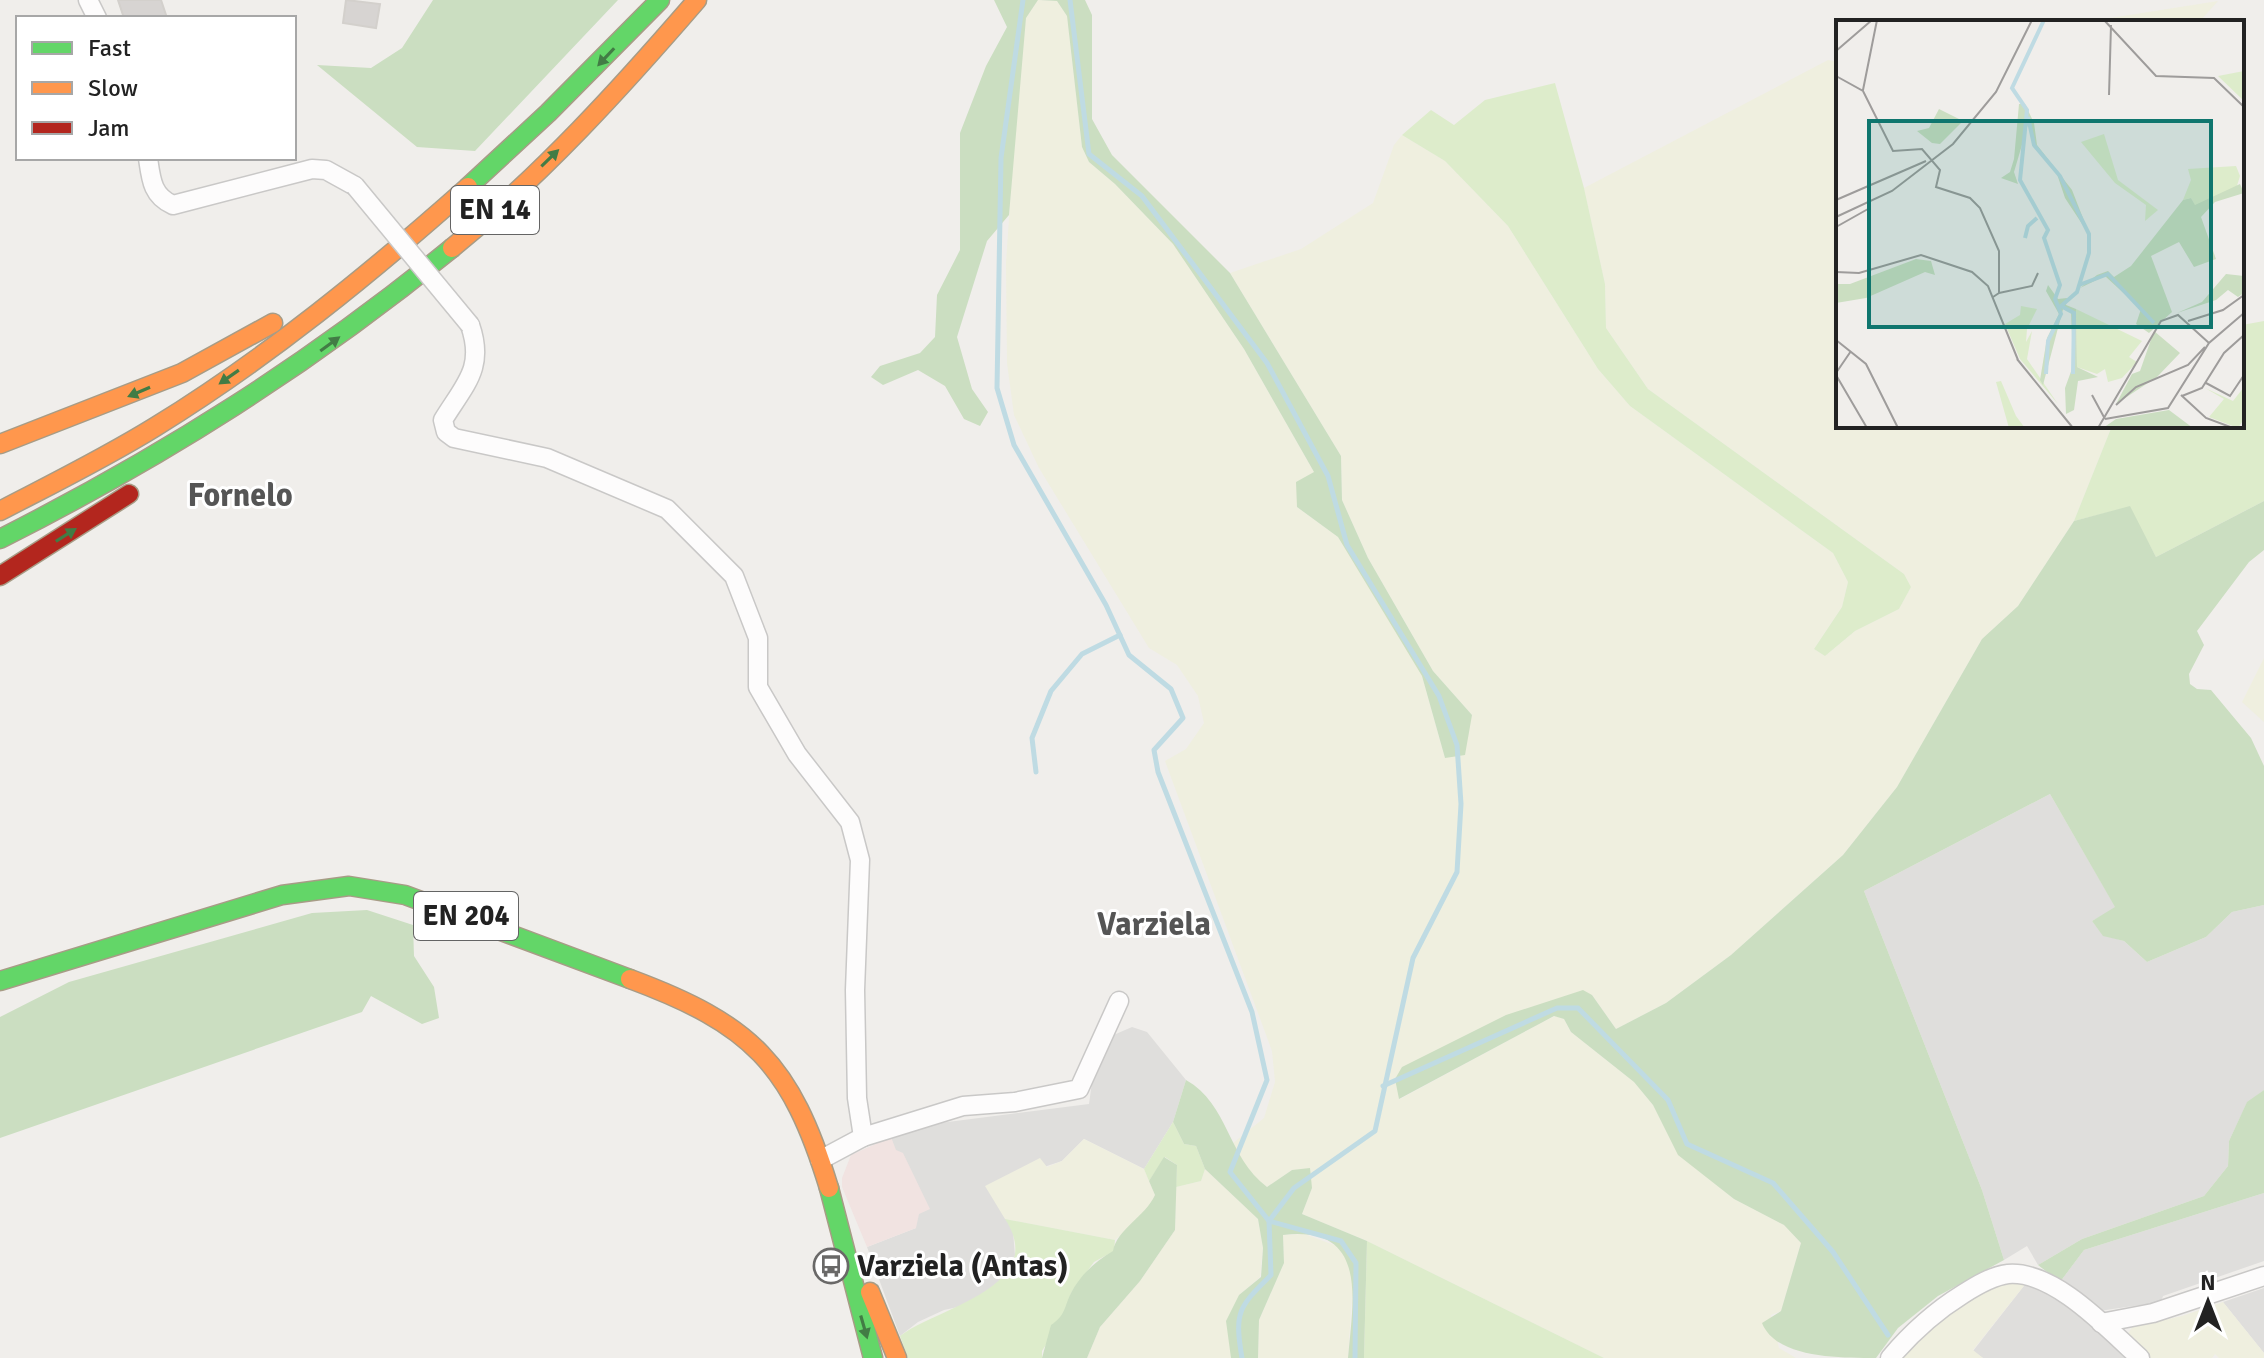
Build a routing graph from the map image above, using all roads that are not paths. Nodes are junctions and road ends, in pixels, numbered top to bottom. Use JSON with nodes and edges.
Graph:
{"nodes":[{"id":1,"x":660,"y":0,"type":"edge"},
{"id":2,"x":697,"y":0,"type":"edge"},
{"id":3,"x":148,"y":160,"type":"edge"},
{"id":4,"x":380,"y":262,"type":"junction"},
{"id":5,"x":267,"y":389,"type":"junction"},
{"id":6,"x":0,"y":444,"type":"edge"},
{"id":7,"x":0,"y":511,"type":"edge"},
{"id":8,"x":0,"y":539,"type":"edge"},
{"id":9,"x":0,"y":576,"type":"edge"},
{"id":10,"x":0,"y":981,"type":"edge"},
{"id":11,"x":1119,"y":1001,"type":"dead end"},
{"id":12,"x":863,"y":1137,"type":"junction"},
{"id":13,"x":820,"y":1160,"type":"junction"},
{"id":14,"x":846,"y":1241,"type":"junction"},
{"id":15,"x":2264,"y":1276,"type":"edge"},
{"id":16,"x":2101,"y":1323,"type":"junction"},
{"id":17,"x":873,"y":1358,"type":"edge"},
{"id":18,"x":897,"y":1358,"type":"edge"},
{"id":19,"x":1890,"y":1358,"type":"edge"},
{"id":20,"x":2140,"y":1358,"type":"edge"}],
"edges":[{"from":1,"to":4,"type":"main road","number":"EN 14","one_way":true},
{"from":5,"to":2,"type":"main road","number":"EN 14","one_way":true},
{"from":3,"to":12,"type":"street","bridge":true},
{"from":4,"to":6,"type":"main road","number":"EN 14","one_way":true},
{"from":4,"to":7,"type":"main road","number":"EN 14","one_way":true},
{"from":5,"to":8,"type":"main road","number":"EN 14"},
{"from":9,"to":5,"type":"main road","number":"EN 14","one_way":true},
{"from":10,"to":13,"type":"main road","number":"EN 204"},
{"from":11,"to":12,"type":"street"},
{"from":12,"to":13,"type":"street"},
{"from":13,"to":14,"type":"main road","number":"EN 204"},
{"from":14,"to":17,"type":"main road","number":"EN 204","one_way":true},
{"from":14,"to":18,"type":"main road","number":"EN 204"},
{"from":15,"to":16,"type":"street"},
{"from":16,"to":19,"type":"street"},
{"from":16,"to":20,"type":"street"}]}
